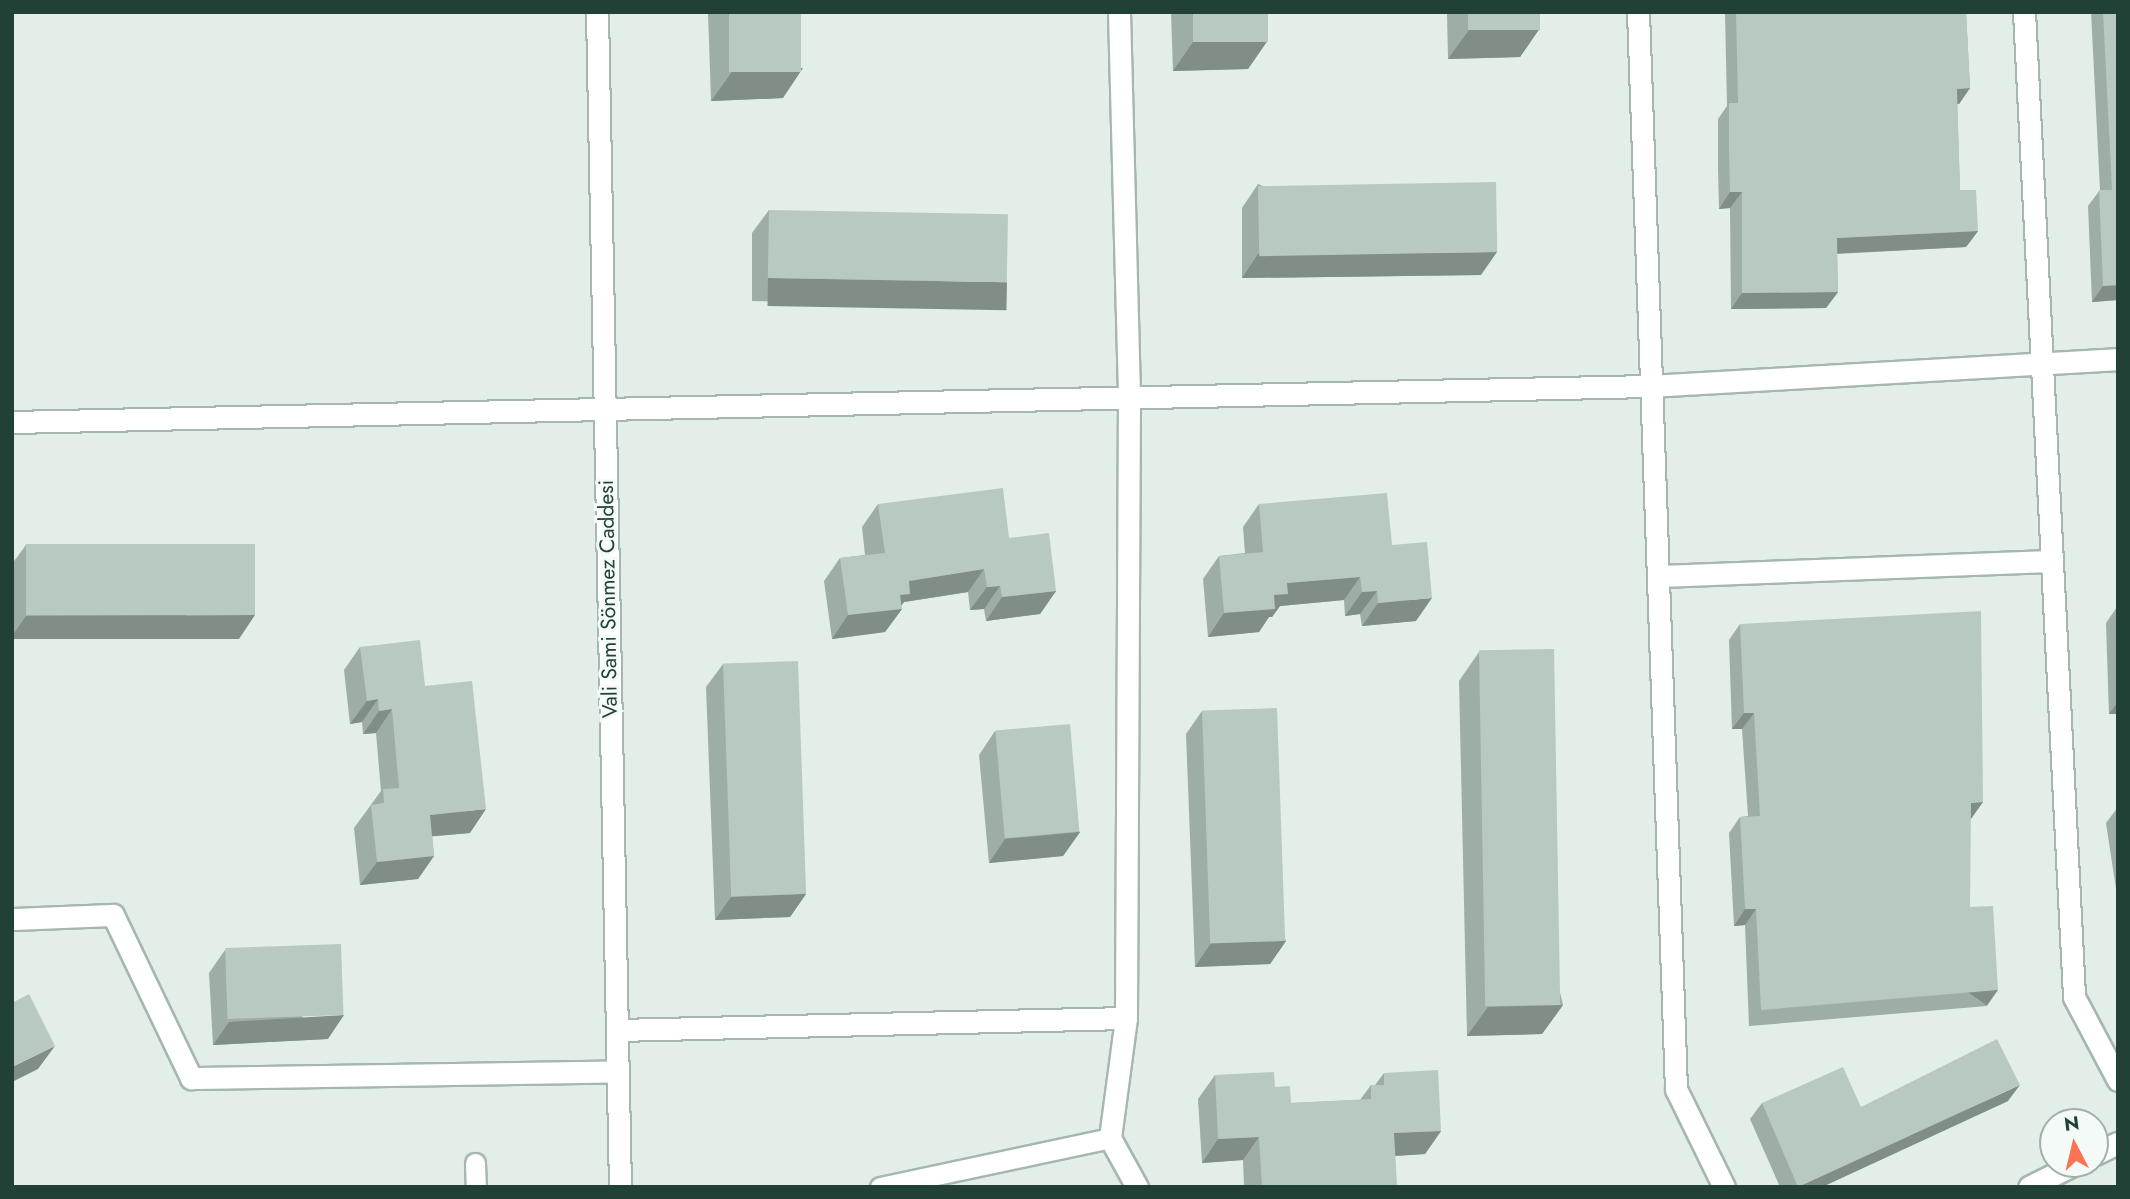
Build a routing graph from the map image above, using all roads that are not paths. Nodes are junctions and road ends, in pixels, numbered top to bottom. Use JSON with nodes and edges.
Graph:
{"nodes":[{"id":1,"x":597,"y":12,"type":"edge"},
{"id":2,"x":1119,"y":12,"type":"edge"},
{"id":3,"x":1638,"y":12,"type":"edge"},
{"id":4,"x":2024,"y":12,"type":"edge"},
{"id":5,"x":2118,"y":359,"type":"edge"},
{"id":6,"x":2043,"y":364,"type":"junction"},
{"id":7,"x":1651,"y":386,"type":"junction"},
{"id":8,"x":1129,"y":398,"type":"junction"},
{"id":9,"x":605,"y":411,"type":"junction"},
{"id":10,"x":12,"y":422,"type":"edge"},
{"id":11,"x":2052,"y":561,"type":"junction"},
{"id":12,"x":1658,"y":576,"type":"junction"},
{"id":13,"x":12,"y":919,"type":"edge"},
{"id":14,"x":1126,"y":1018,"type":"junction"},
{"id":15,"x":617,"y":1030,"type":"junction"},
{"id":16,"x":618,"y":1071,"type":"junction"},
{"id":17,"x":2118,"y":1080,"type":"edge"},
{"id":18,"x":1110,"y":1138,"type":"junction"},
{"id":19,"x":475,"y":1163,"type":"dead end"},
{"id":20,"x":2047,"y":1178,"type":"edge"},
{"id":21,"x":476,"y":1187,"type":"edge"},
{"id":22,"x":620,"y":1187,"type":"edge"},
{"id":23,"x":880,"y":1187,"type":"edge"},
{"id":24,"x":1137,"y":1187,"type":"edge"},
{"id":25,"x":1724,"y":1187,"type":"edge"},
{"id":26,"x":2029,"y":1187,"type":"edge"}],
"edges":[{"from":1,"to":9,"type":"street","name":"Vali Sami Sönmez Caddesi"},
{"from":2,"to":8,"type":"street"},
{"from":3,"to":7,"type":"street"},
{"from":4,"to":6,"type":"street"},
{"from":5,"to":6,"type":"street"},
{"from":6,"to":7,"type":"street"},
{"from":6,"to":11,"type":"street"},
{"from":7,"to":8,"type":"street"},
{"from":7,"to":12,"type":"street"},
{"from":8,"to":9,"type":"street"},
{"from":8,"to":14,"type":"street"},
{"from":9,"to":10,"type":"street"},
{"from":9,"to":15,"type":"street","name":"Vali Sami Sönmez Caddesi"},
{"from":11,"to":12,"type":"street"},
{"from":11,"to":17,"type":"street"},
{"from":12,"to":25,"type":"street"},
{"from":13,"to":16,"type":"street"},
{"from":14,"to":15,"type":"street"},
{"from":14,"to":18,"type":"street"},
{"from":15,"to":16,"type":"street","name":"Vali Sami Sönmez Caddesi"},
{"from":16,"to":22,"type":"street","name":"Vali Sami Sönmez Caddesi"},
{"from":18,"to":23,"type":"lane"},
{"from":18,"to":24,"type":"street"},
{"from":19,"to":21,"type":"lane"},
{"from":20,"to":26,"type":"street"}]}
